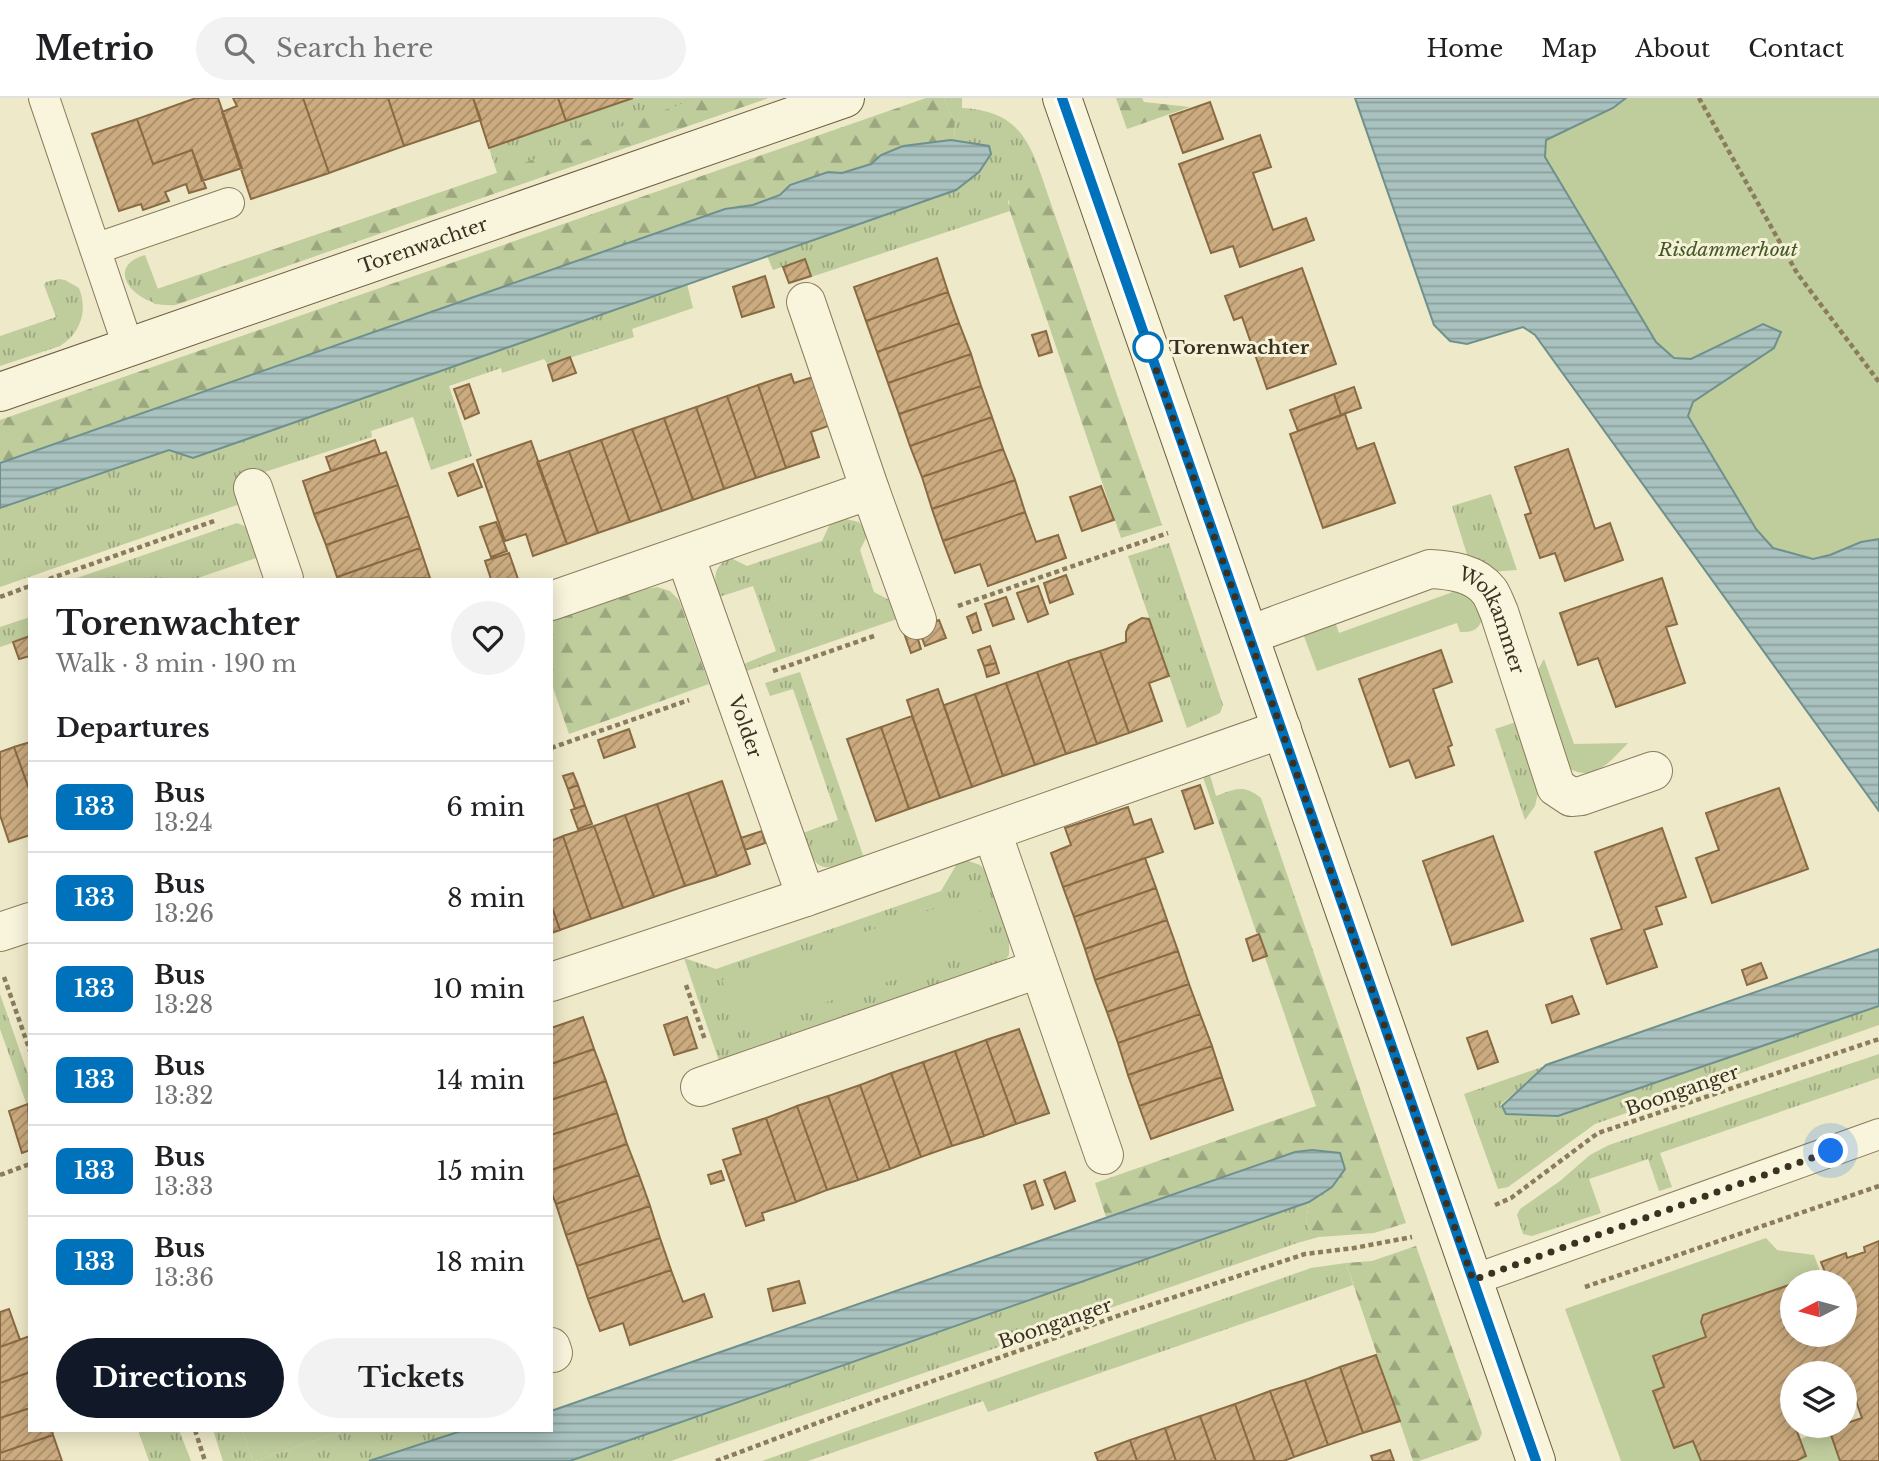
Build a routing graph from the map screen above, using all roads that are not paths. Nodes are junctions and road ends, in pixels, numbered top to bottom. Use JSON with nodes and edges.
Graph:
{"nodes":[{"id":1,"x":44,"y":98,"type":"edge"},
{"id":2,"x":845,"y":98,"type":"edge"},
{"id":3,"x":1062,"y":98,"type":"edge"},
{"id":4,"x":229,"y":203,"type":"dead end"},
{"id":5,"x":95,"y":249,"type":"junction"},
{"id":6,"x":806,"y":302,"type":"dead end"},
{"id":7,"x":128,"y":346,"type":"junction"},
{"id":8,"x":0,"y":392,"type":"edge"},
{"id":9,"x":870,"y":490,"type":"junction"},
{"id":10,"x":256,"y":497,"type":"road end"},
{"id":11,"x":685,"y":555,"type":"junction"},
{"id":12,"x":284,"y":578,"type":"edge"},
{"id":13,"x":553,"y":600,"type":"edge"},
{"id":14,"x":917,"y":621,"type":"dead end"},
{"id":15,"x":1249,"y":635,"type":"junction"},
{"id":16,"x":1282,"y":729,"type":"junction"},
{"id":17,"x":1653,"y":771,"type":"dead end"},
{"id":18,"x":992,"y":832,"type":"junction"},
{"id":19,"x":806,"y":897,"type":"junction"},
{"id":20,"x":28,"y":923,"type":"edge"},
{"id":21,"x":0,"y":932,"type":"edge"},
{"id":22,"x":1038,"y":969,"type":"junction"},
{"id":23,"x":553,"y":981,"type":"edge"},
{"id":24,"x":710,"y":1084,"type":"road end"},
{"id":25,"x":1879,"y":1134,"type":"edge"},
{"id":26,"x":1104,"y":1155,"type":"dead end"},
{"id":27,"x":1473,"y":1280,"type":"junction"},
{"id":28,"x":1536,"y":1461,"type":"edge"}],
"edges":[{"from":1,"to":5,"type":"lane"},
{"from":2,"to":7,"type":"street","name":"Torenwachter"},
{"from":3,"to":15,"type":"street"},
{"from":4,"to":5,"type":"lane"},
{"from":5,"to":7,"type":"lane"},
{"from":6,"to":9,"type":"street"},
{"from":7,"to":8,"type":"street","name":"Torenwachter"},
{"from":9,"to":11,"type":"street"},
{"from":9,"to":14,"type":"street"},
{"from":10,"to":12,"type":"street"},
{"from":11,"to":13,"type":"street"},
{"from":11,"to":19,"type":"street","name":"Volder"},
{"from":15,"to":16,"type":"street"},
{"from":15,"to":17,"type":"street","name":"Wolkammer"},
{"from":16,"to":18,"type":"street"},
{"from":16,"to":27,"type":"street"},
{"from":18,"to":19,"type":"street"},
{"from":18,"to":22,"type":"street"},
{"from":19,"to":23,"type":"street"},
{"from":20,"to":21,"type":"street"},
{"from":22,"to":24,"type":"street"},
{"from":22,"to":26,"type":"street"},
{"from":25,"to":27,"type":"lane"},
{"from":27,"to":28,"type":"street"}]}
